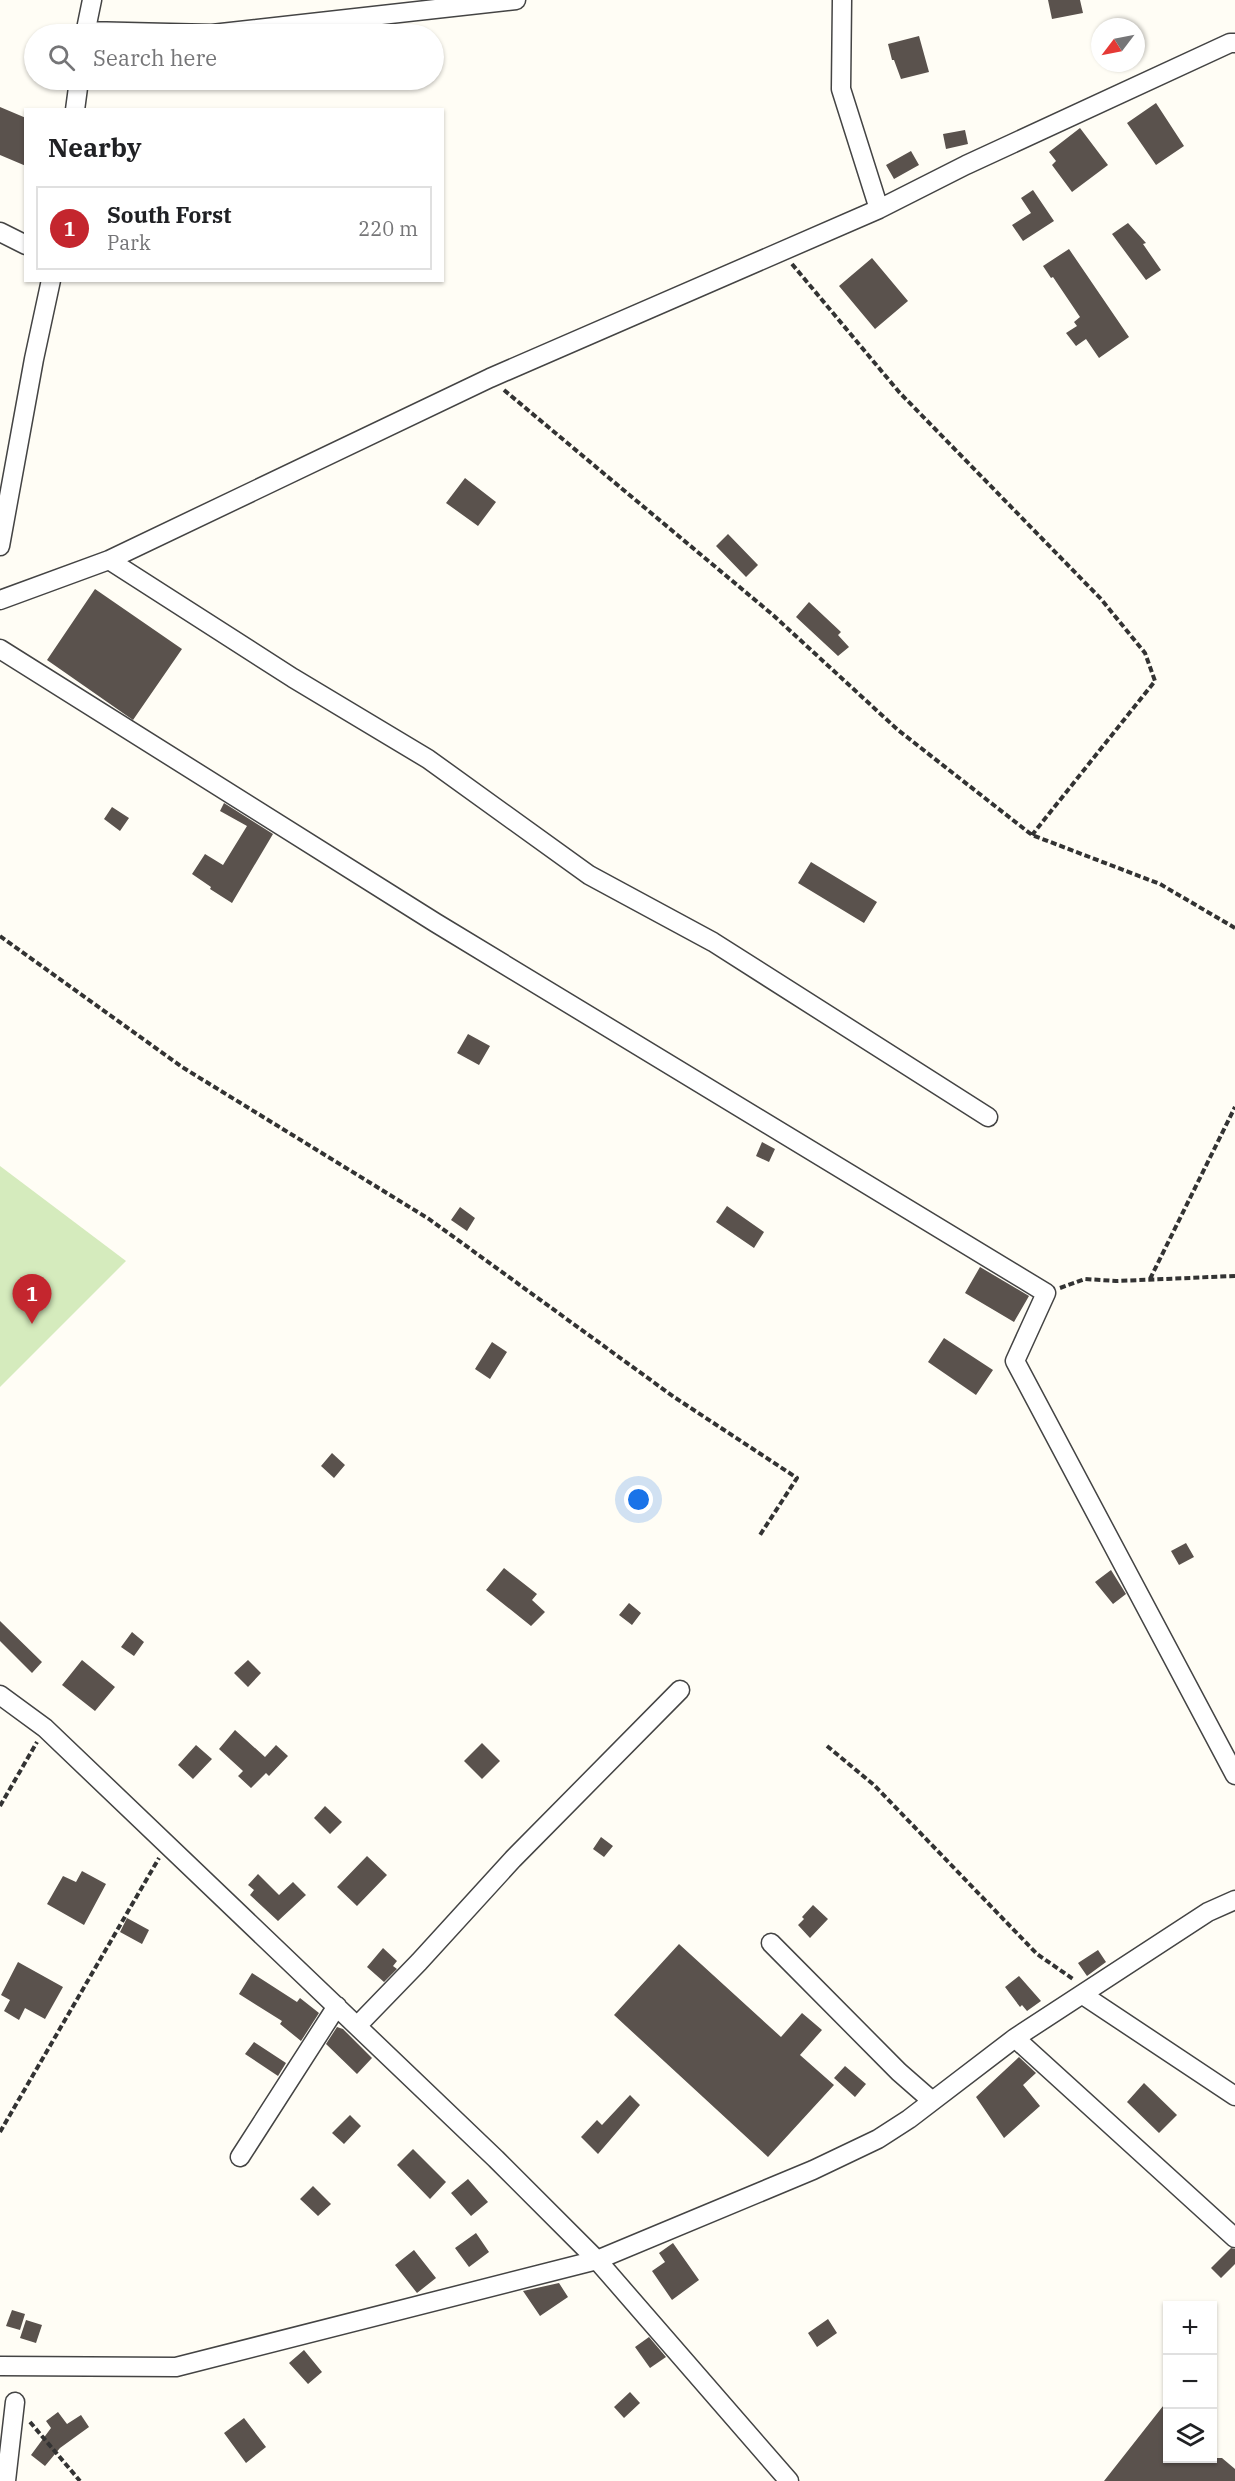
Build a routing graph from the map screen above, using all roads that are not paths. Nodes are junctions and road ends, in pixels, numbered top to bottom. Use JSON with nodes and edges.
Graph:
{"nodes":[{"id":1,"x":92,"y":0,"type":"edge"},
{"id":2,"x":516,"y":0,"type":"edge"},
{"id":3,"x":842,"y":0,"type":"edge"},
{"id":4,"x":87,"y":24,"type":"edge"},
{"id":5,"x":301,"y":24,"type":"edge"},
{"id":6,"x":1235,"y":43,"type":"edge"},
{"id":7,"x":78,"y":90,"type":"edge"},
{"id":8,"x":75,"y":108,"type":"edge"},
{"id":9,"x":879,"y":209,"type":"junction"},
{"id":10,"x":0,"y":232,"type":"edge"},
{"id":11,"x":24,"y":244,"type":"edge"},
{"id":12,"x":51,"y":282,"type":"edge"},
{"id":13,"x":0,"y":546,"type":"edge"},
{"id":14,"x":109,"y":560,"type":"junction"},
{"id":15,"x":0,"y":600,"type":"edge"},
{"id":16,"x":0,"y":649,"type":"edge"},
{"id":17,"x":988,"y":1117,"type":"dead end"},
{"id":18,"x":680,"y":1690,"type":"dead end"},
{"id":19,"x":0,"y":1695,"type":"edge"},
{"id":20,"x":1235,"y":1775,"type":"edge"},
{"id":21,"x":1235,"y":1900,"type":"edge"},
{"id":22,"x":771,"y":1943,"type":"dead end"},
{"id":23,"x":1085,"y":1992,"type":"junction"},
{"id":24,"x":337,"y":2006,"type":"junction"},
{"id":25,"x":357,"y":2026,"type":"junction"},
{"id":26,"x":1015,"y":2038,"type":"junction"},
{"id":27,"x":1235,"y":2096,"type":"edge"},
{"id":28,"x":932,"y":2100,"type":"junction"},
{"id":29,"x":240,"y":2157,"type":"dead end"},
{"id":30,"x":1235,"y":2238,"type":"edge"},
{"id":31,"x":597,"y":2260,"type":"junction"},
{"id":32,"x":0,"y":2366,"type":"edge"},
{"id":33,"x":15,"y":2402,"type":"road end"},
{"id":34,"x":6,"y":2481,"type":"edge"},
{"id":35,"x":789,"y":2481,"type":"edge"}],
"edges":[{"from":1,"to":4,"type":"street"},
{"from":2,"to":5,"type":"street"},
{"from":3,"to":9,"type":"street"},
{"from":6,"to":9,"type":"street"},
{"from":7,"to":8,"type":"street"},
{"from":9,"to":14,"type":"street"},
{"from":10,"to":11,"type":"street"},
{"from":12,"to":13,"type":"street"},
{"from":14,"to":15,"type":"street"},
{"from":14,"to":17,"type":"street"},
{"from":16,"to":20,"type":"street"},
{"from":18,"to":25,"type":"street"},
{"from":19,"to":24,"type":"street"},
{"from":21,"to":23,"type":"street"},
{"from":22,"to":28,"type":"street"},
{"from":23,"to":26,"type":"street"},
{"from":23,"to":27,"type":"street"},
{"from":24,"to":25,"type":"street"},
{"from":24,"to":29,"type":"street"},
{"from":25,"to":31,"type":"street"},
{"from":26,"to":28,"type":"street"},
{"from":26,"to":30,"type":"street"},
{"from":28,"to":31,"type":"street"},
{"from":31,"to":32,"type":"street"},
{"from":31,"to":35,"type":"street"},
{"from":33,"to":34,"type":"street"}]}
